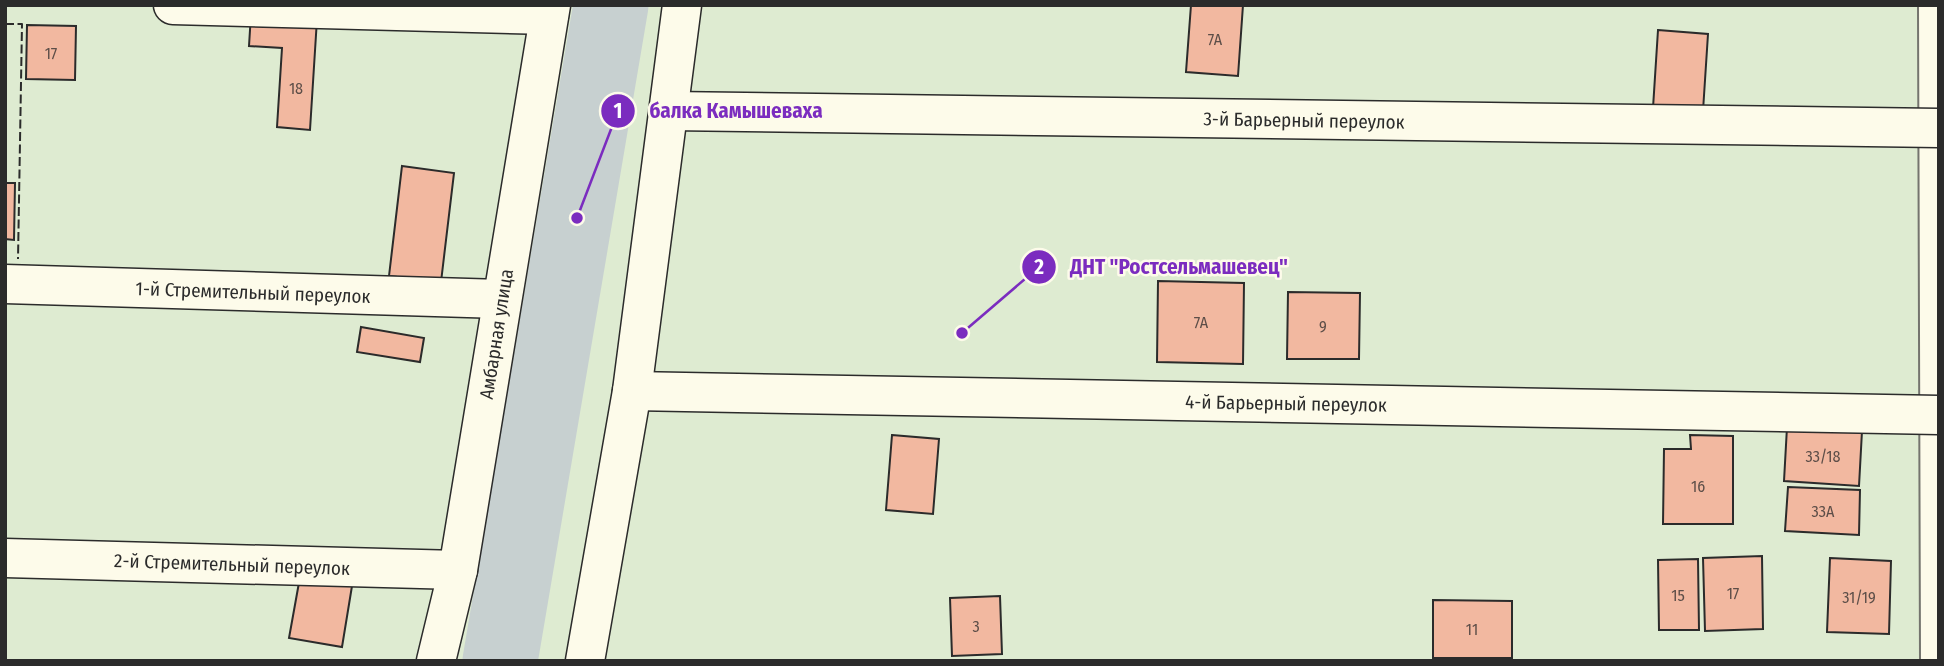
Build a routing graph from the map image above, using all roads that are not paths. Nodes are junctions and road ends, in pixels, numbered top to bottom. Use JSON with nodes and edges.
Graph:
{"nodes":[{"id":1,"x":173,"y":5,"type":"edge"},
{"id":2,"x":682,"y":5,"type":"edge"},
{"id":3,"x":550,"y":10,"type":"edge"},
{"id":4,"x":669,"y":111,"type":"junction"},
{"id":5,"x":1939,"y":128,"type":"edge"},
{"id":6,"x":5,"y":284,"type":"edge"},
{"id":7,"x":501,"y":299,"type":"junction"},
{"id":8,"x":632,"y":391,"type":"junction"},
{"id":9,"x":1939,"y":415,"type":"edge"},
{"id":10,"x":5,"y":558,"type":"edge"},
{"id":11,"x":458,"y":570,"type":"junction"},
{"id":12,"x":436,"y":661,"type":"edge"},
{"id":13,"x":585,"y":661,"type":"edge"}],
"edges":[{"from":1,"to":3,"type":"street"},
{"from":2,"to":4,"type":"street"},
{"from":3,"to":7,"type":"street","name":"Амбарная улица"},
{"from":4,"to":5,"type":"street","name":"3-й Барьерный переулок"},
{"from":4,"to":8,"type":"street"},
{"from":6,"to":7,"type":"street","name":"1-й Стремительный переулок"},
{"from":7,"to":11,"type":"street","name":"Амбарная улица"},
{"from":8,"to":9,"type":"street","name":"4-й Барьерный переулок"},
{"from":8,"to":13,"type":"street"},
{"from":10,"to":11,"type":"street","name":"2-й Стремительный переулок"},
{"from":11,"to":12,"type":"street","name":"Амбарная улица"}]}
